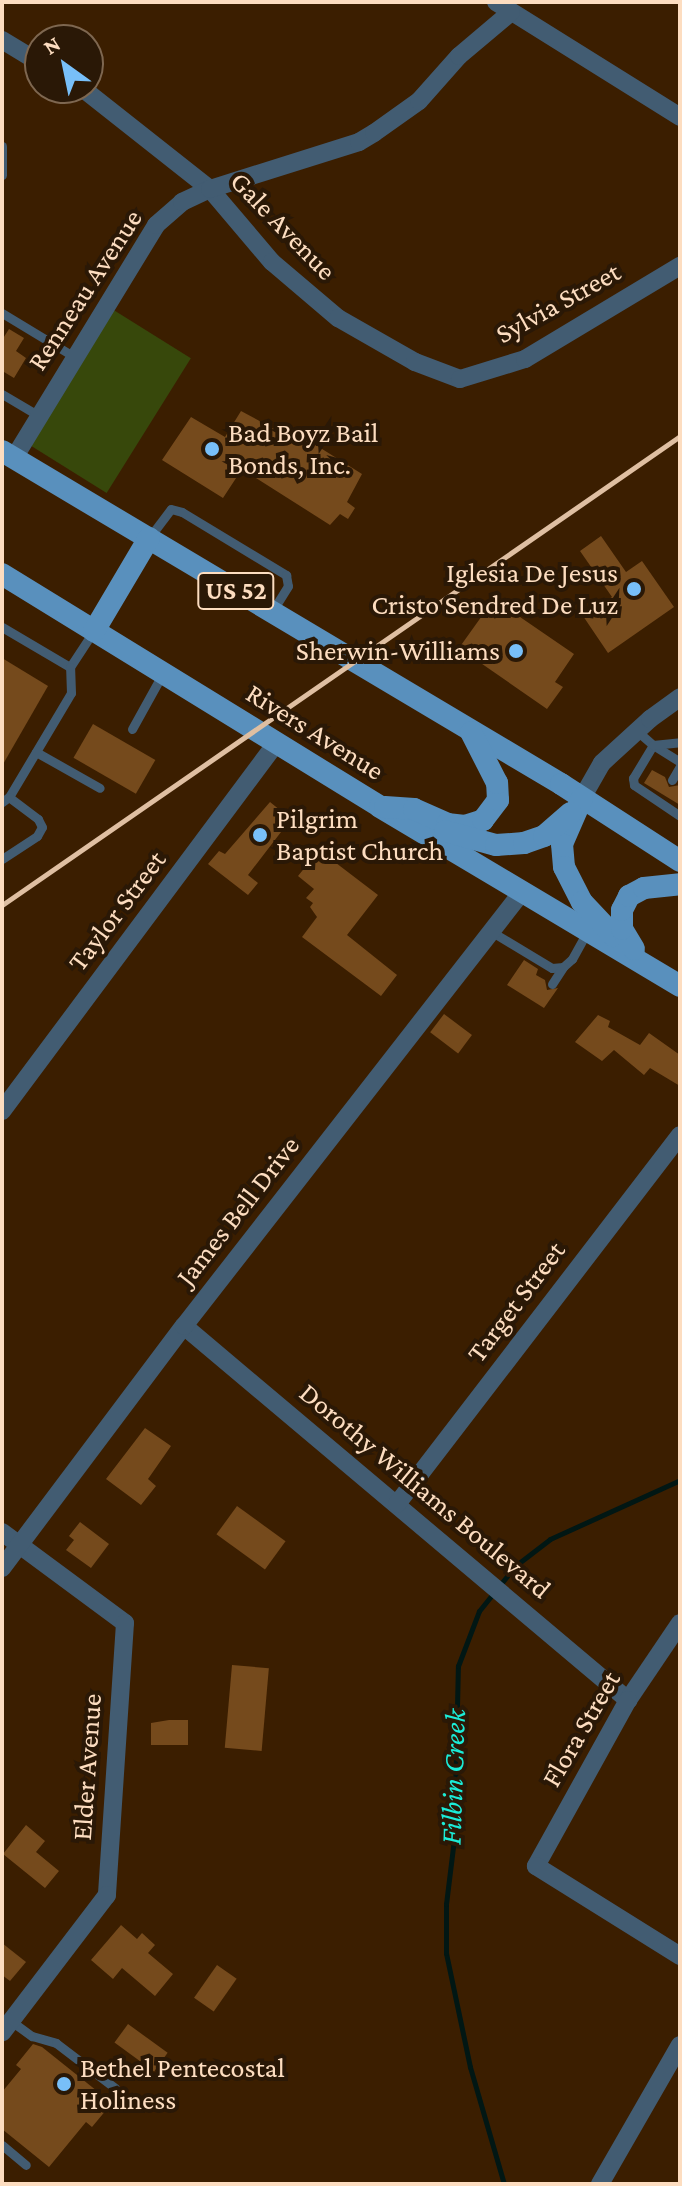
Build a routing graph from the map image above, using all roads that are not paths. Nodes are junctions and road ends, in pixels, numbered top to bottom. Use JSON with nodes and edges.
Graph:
{"nodes":[{"id":1,"x":504,"y":7,"type":"edge"},
{"id":2,"x":2,"y":40,"type":"edge"},
{"id":3,"x":24,"y":53,"type":"edge"},
{"id":4,"x":102,"y":104,"type":"edge"},
{"id":5,"x":680,"y":117,"type":"edge"},
{"id":6,"x":2,"y":146,"type":"edge"},
{"id":7,"x":3,"y":176,"type":"edge"},
{"id":8,"x":210,"y":189,"type":"junction"},
{"id":9,"x":680,"y":266,"type":"edge"},
{"id":10,"x":2,"y":313,"type":"edge"},
{"id":11,"x":73,"y":356,"type":"junction"},
{"id":12,"x":460,"y":379,"type":"joint"},
{"id":13,"x":2,"y":394,"type":"edge"},
{"id":14,"x":39,"y":416,"type":"junction"},
{"id":15,"x":8,"y":454,"type":"edge"},
{"id":16,"x":149,"y":538,"type":"junction"},
{"id":17,"x":4,"y":579,"type":"edge"},
{"id":18,"x":272,"y":612,"type":"junction"},
{"id":19,"x":2,"y":627,"type":"edge"},
{"id":20,"x":94,"y":631,"type":"junction"},
{"id":21,"x":70,"y":667,"type":"junction"},
{"id":22,"x":163,"y":673,"type":"junction"},
{"id":23,"x":680,"y":697,"type":"edge"},
{"id":24,"x":132,"y":729,"type":"dead end"},
{"id":25,"x":470,"y":730,"type":"junction"},
{"id":26,"x":637,"y":731,"type":"junction"},
{"id":27,"x":680,"y":742,"type":"edge"},
{"id":28,"x":276,"y":744,"type":"junction"},
{"id":29,"x":653,"y":745,"type":"junction"},
{"id":30,"x":36,"y":752,"type":"junction"},
{"id":31,"x":680,"y":764,"type":"edge"},
{"id":32,"x":672,"y":780,"type":"dead end"},
{"id":33,"x":100,"y":788,"type":"dead end"},
{"id":34,"x":582,"y":798,"type":"junction"},
{"id":35,"x":6,"y":800,"type":"edge"},
{"id":36,"x":380,"y":807,"type":"junction"},
{"id":37,"x":680,"y":815,"type":"edge"},
{"id":38,"x":420,"y":831,"type":"junction"},
{"id":39,"x":2,"y":859,"type":"edge"},
{"id":40,"x":680,"y":861,"type":"edge"},
{"id":41,"x":680,"y":884,"type":"edge"},
{"id":42,"x":522,"y":892,"type":"junction"},
{"id":43,"x":588,"y":930,"type":"junction"},
{"id":44,"x":492,"y":932,"type":"junction"},
{"id":45,"x":641,"y":962,"type":"junction"},
{"id":46,"x":563,"y":967,"type":"junction"},
{"id":47,"x":552,"y":984,"type":"dead end"},
{"id":48,"x":680,"y":986,"type":"edge"},
{"id":49,"x":2,"y":1111,"type":"edge"},
{"id":50,"x":680,"y":1135,"type":"edge"},
{"id":51,"x":184,"y":1326,"type":"junction"},
{"id":52,"x":397,"y":1504,"type":"junction"},
{"id":53,"x":2,"y":1532,"type":"edge"},
{"id":54,"x":19,"y":1545,"type":"junction"},
{"id":55,"x":2,"y":1568,"type":"edge"},
{"id":56,"x":680,"y":1623,"type":"edge"},
{"id":57,"x":628,"y":1700,"type":"junction"},
{"id":58,"x":680,"y":1956,"type":"edge"},
{"id":59,"x":6,"y":2027,"type":"edge"},
{"id":60,"x":680,"y":2045,"type":"edge"},
{"id":61,"x":115,"y":2088,"type":"dead end"},
{"id":62,"x":2,"y":2145,"type":"edge"},
{"id":63,"x":26,"y":2165,"type":"dead end"},
{"id":64,"x":600,"y":2184,"type":"edge"}],
"edges":[{"from":1,"to":5,"type":"street"},
{"from":1,"to":8,"type":"street","name":"Renneau Avenue"},
{"from":2,"to":3,"type":"street"},
{"from":4,"to":8,"type":"street","name":"Gale Avenue"},
{"from":6,"to":7,"type":"lane"},
{"from":8,"to":11,"type":"street","name":"Renneau Avenue"},
{"from":8,"to":12,"type":"street","name":"Gale Avenue"},
{"from":9,"to":12,"type":"street","name":"Sylvia Street"},
{"from":10,"to":11,"type":"lane"},
{"from":11,"to":14,"type":"street","name":"Renneau Avenue"},
{"from":13,"to":14,"type":"lane"},
{"from":14,"to":15,"type":"street","name":"Renneau Avenue"},
{"from":15,"to":16,"type":"main road","number":"US 52"},
{"from":16,"to":18,"type":"main road","number":"US 52"},
{"from":16,"to":18,"type":"lane"},
{"from":16,"to":20,"type":"main road"},
{"from":17,"to":20,"type":"main road","name":"Rivers Avenue"},
{"from":18,"to":25,"type":"main road","number":"US 52"},
{"from":19,"to":21,"type":"lane"},
{"from":20,"to":21,"type":"lane"},
{"from":20,"to":22,"type":"main road","name":"Rivers Avenue"},
{"from":21,"to":30,"type":"lane"},
{"from":22,"to":24,"type":"lane"},
{"from":22,"to":28,"type":"main road","name":"Rivers Avenue"},
{"from":23,"to":26,"type":"street"},
{"from":25,"to":34,"type":"main road","number":"US 52"},
{"from":25,"to":36,"type":"main road"},
{"from":26,"to":29,"type":"lane"},
{"from":26,"to":34,"type":"street"},
{"from":27,"to":29,"type":"lane"},
{"from":28,"to":36,"type":"main road","name":"Rivers Avenue"},
{"from":28,"to":49,"type":"street","name":"Taylor Street"},
{"from":29,"to":31,"type":"lane"},
{"from":29,"to":37,"type":"lane"},
{"from":30,"to":33,"type":"lane"},
{"from":30,"to":35,"type":"lane"},
{"from":31,"to":32,"type":"lane"},
{"from":34,"to":38,"type":"main road"},
{"from":34,"to":40,"type":"main road","number":"US 52"},
{"from":34,"to":45,"type":"main road"},
{"from":35,"to":39,"type":"lane"},
{"from":36,"to":38,"type":"main road","name":"Rivers Avenue"},
{"from":38,"to":42,"type":"main road","name":"Rivers Avenue"},
{"from":41,"to":45,"type":"main road"},
{"from":42,"to":43,"type":"main road","name":"Rivers Avenue"},
{"from":42,"to":44,"type":"street","name":"James Bell Drive"},
{"from":43,"to":45,"type":"main road","name":"Rivers Avenue"},
{"from":43,"to":46,"type":"lane"},
{"from":44,"to":46,"type":"lane"},
{"from":44,"to":51,"type":"street","name":"James Bell Drive"},
{"from":45,"to":48,"type":"main road","name":"Rivers Avenue"},
{"from":46,"to":47,"type":"lane"},
{"from":50,"to":52,"type":"street","name":"Target Street"},
{"from":51,"to":52,"type":"street","name":"Dorothy Williams Boulevard"},
{"from":51,"to":54,"type":"street","name":"James Bell Drive"},
{"from":52,"to":57,"type":"street","name":"Dorothy Williams Boulevard"},
{"from":53,"to":54,"type":"street","name":"Elder Avenue"},
{"from":54,"to":55,"type":"street","name":"James Bell Drive"},
{"from":54,"to":59,"type":"street","name":"Elder Avenue"},
{"from":56,"to":57,"type":"street","name":"Flora Street"},
{"from":57,"to":58,"type":"street","name":"Flora Street"},
{"from":59,"to":61,"type":"lane"},
{"from":60,"to":64,"type":"street"},
{"from":62,"to":63,"type":"lane"}]}
